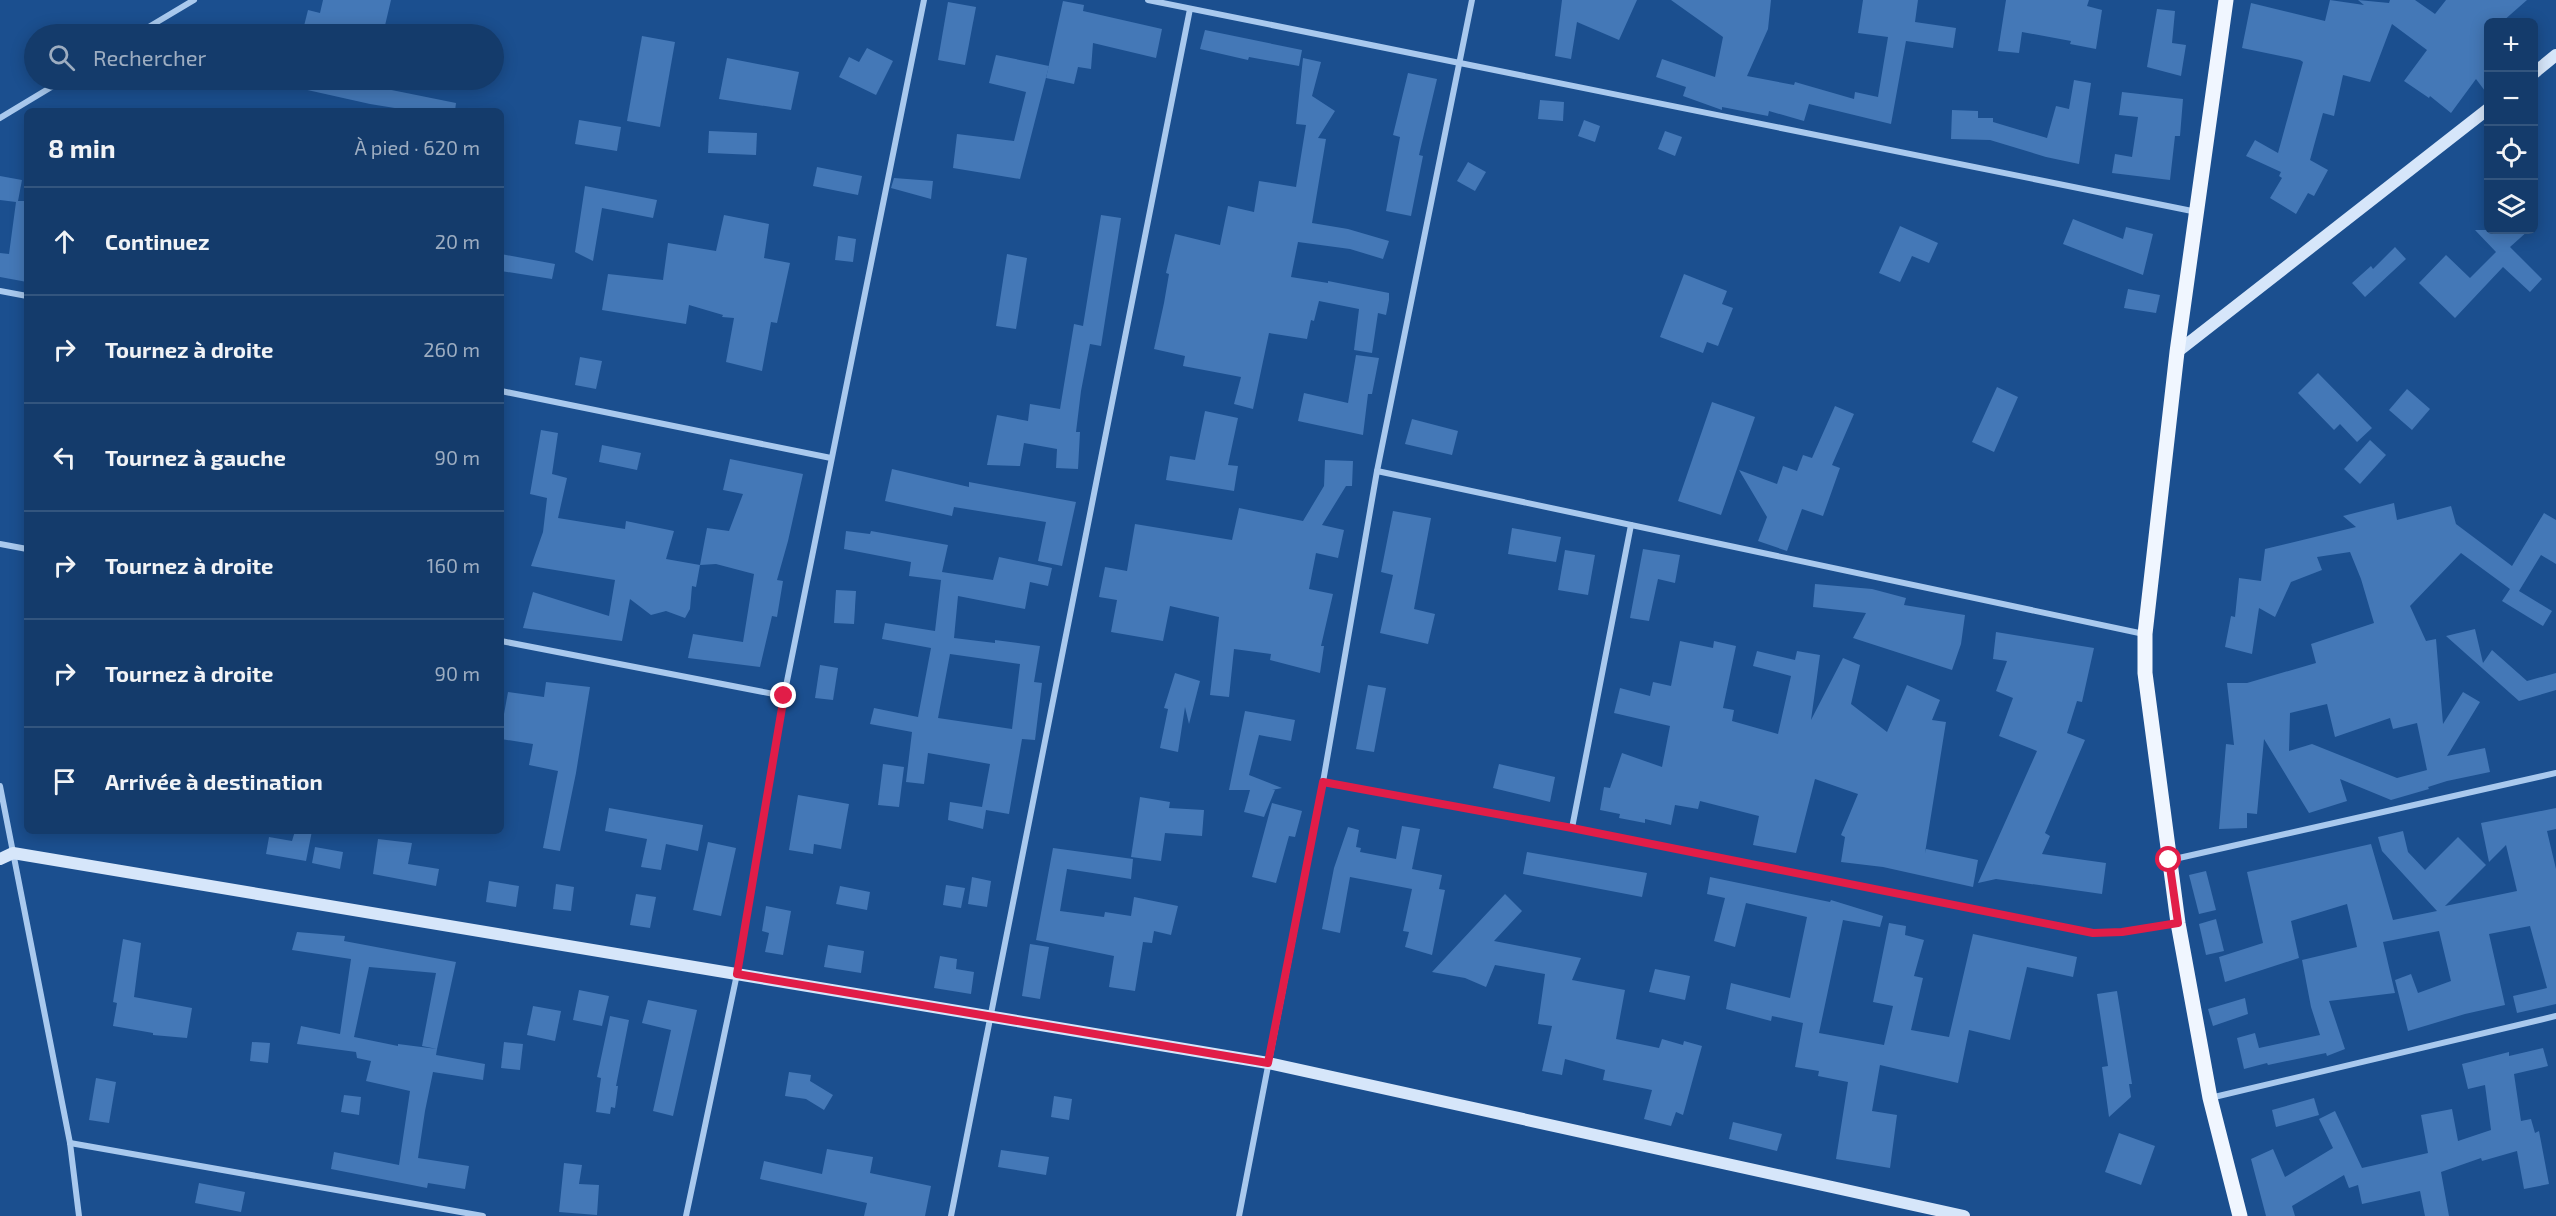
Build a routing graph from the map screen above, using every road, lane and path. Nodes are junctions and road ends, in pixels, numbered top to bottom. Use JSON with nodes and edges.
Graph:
{"nodes":[{"id":1,"x":194,"y":0,"type":"edge"},
{"id":2,"x":924,"y":0,"type":"edge"},
{"id":3,"x":1148,"y":0,"type":"edge"},
{"id":4,"x":1472,"y":0,"type":"edge"},
{"id":5,"x":2226,"y":0,"type":"edge"},
{"id":6,"x":1190,"y":9,"type":"junction"},
{"id":7,"x":154,"y":24,"type":"edge"},
{"id":8,"x":2556,"y":55,"type":"edge"},
{"id":9,"x":1460,"y":63,"type":"junction"},
{"id":10,"x":2535,"y":72,"type":"edge"},
{"id":11,"x":46,"y":90,"type":"edge"},
{"id":12,"x":2484,"y":112,"type":"edge"},
{"id":13,"x":0,"y":118,"type":"edge"},
{"id":14,"x":2197,"y":212,"type":"junction"},
{"id":15,"x":0,"y":291,"type":"edge"},
{"id":16,"x":24,"y":295,"type":"edge"},
{"id":17,"x":2177,"y":351,"type":"junction"},
{"id":18,"x":504,"y":393,"type":"edge"},
{"id":19,"x":831,"y":458,"type":"junction"},
{"id":20,"x":1377,"y":471,"type":"junction"},
{"id":21,"x":1631,"y":525,"type":"junction"},
{"id":22,"x":0,"y":544,"type":"edge"},
{"id":23,"x":24,"y":548,"type":"edge"},
{"id":24,"x":2145,"y":634,"type":"junction"},
{"id":25,"x":504,"y":642,"type":"edge"},
{"id":26,"x":784,"y":696,"type":"junction"},
{"id":27,"x":2556,"y":773,"type":"edge"},
{"id":28,"x":1323,"y":782,"type":"junction"},
{"id":29,"x":0,"y":786,"type":"edge"},
{"id":30,"x":0,"y":807,"type":"edge"},
{"id":31,"x":7,"y":820,"type":"junction"},
{"id":32,"x":1572,"y":828,"type":"junction"},
{"id":33,"x":13,"y":853,"type":"junction"},
{"id":34,"x":0,"y":859,"type":"edge"},
{"id":35,"x":2169,"y":860,"type":"junction"},
{"id":36,"x":2178,"y":923,"type":"junction"},
{"id":37,"x":737,"y":974,"type":"junction"},
{"id":38,"x":2556,"y":1016,"type":"edge"},
{"id":39,"x":990,"y":1018,"type":"junction"},
{"id":40,"x":1268,"y":1063,"type":"junction"},
{"id":41,"x":2210,"y":1098,"type":"junction"},
{"id":42,"x":70,"y":1143,"type":"junction"},
{"id":43,"x":79,"y":1216,"type":"edge"},
{"id":44,"x":483,"y":1216,"type":"edge"},
{"id":45,"x":686,"y":1216,"type":"edge"},
{"id":46,"x":951,"y":1216,"type":"edge"},
{"id":47,"x":1239,"y":1216,"type":"edge"},
{"id":48,"x":1964,"y":1216,"type":"edge"},
{"id":49,"x":2240,"y":1216,"type":"edge"}],
"edges":[{"from":1,"to":7,"type":"street"},
{"from":2,"to":19,"type":"street"},
{"from":3,"to":6,"type":"street"},
{"from":4,"to":9,"type":"street"},
{"from":5,"to":14,"type":"main road"},
{"from":6,"to":9,"type":"street"},
{"from":6,"to":39,"type":"street"},
{"from":8,"to":10,"type":"street"},
{"from":9,"to":14,"type":"street"},
{"from":9,"to":20,"type":"street"},
{"from":11,"to":13,"type":"street"},
{"from":12,"to":17,"type":"street"},
{"from":14,"to":17,"type":"main road"},
{"from":15,"to":16,"type":"street"},
{"from":17,"to":24,"type":"main road"},
{"from":18,"to":19,"type":"street"},
{"from":19,"to":26,"type":"street"},
{"from":20,"to":21,"type":"street"},
{"from":20,"to":28,"type":"street"},
{"from":21,"to":24,"type":"street"},
{"from":21,"to":32,"type":"street"},
{"from":22,"to":23,"type":"street"},
{"from":24,"to":35,"type":"main road"},
{"from":25,"to":26,"type":"street"},
{"from":26,"to":37,"type":"street"},
{"from":27,"to":35,"type":"street"},
{"from":28,"to":32,"type":"street"},
{"from":28,"to":40,"type":"street"},
{"from":29,"to":31,"type":"street"},
{"from":30,"to":31,"type":"street"},
{"from":31,"to":33,"type":"street"},
{"from":32,"to":36,"type":"street"},
{"from":33,"to":34,"type":"street"},
{"from":33,"to":37,"type":"street"},
{"from":33,"to":42,"type":"street"},
{"from":35,"to":36,"type":"main road"},
{"from":36,"to":41,"type":"main road"},
{"from":37,"to":39,"type":"street"},
{"from":37,"to":45,"type":"street"},
{"from":38,"to":41,"type":"street"},
{"from":39,"to":40,"type":"street"},
{"from":39,"to":46,"type":"street"},
{"from":40,"to":47,"type":"street"},
{"from":40,"to":48,"type":"street"},
{"from":41,"to":49,"type":"main road"},
{"from":42,"to":43,"type":"street"},
{"from":42,"to":44,"type":"street"}]}
